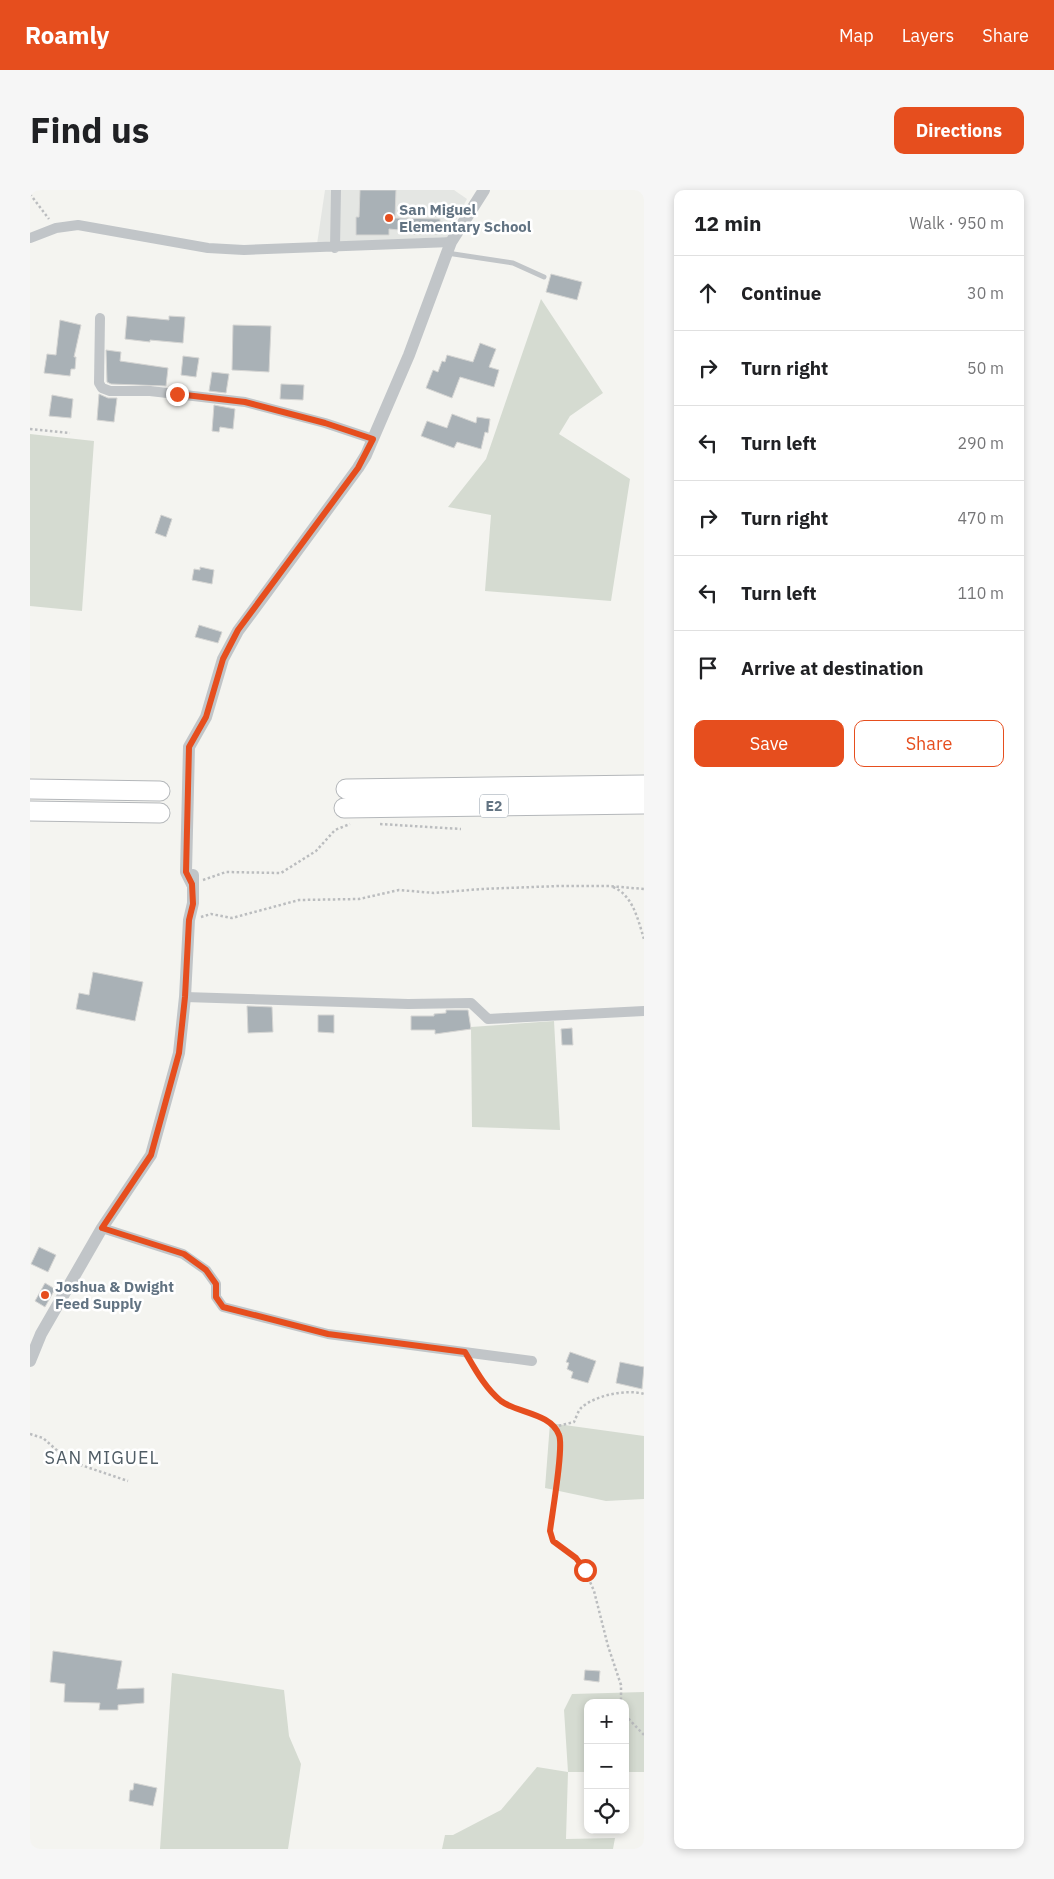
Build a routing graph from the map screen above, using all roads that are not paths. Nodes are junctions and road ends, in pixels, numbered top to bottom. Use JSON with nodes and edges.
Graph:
{"nodes":[{"id":1,"x":336,"y":190,"type":"edge"},
{"id":2,"x":484,"y":190,"type":"edge"},
{"id":3,"x":30,"y":238,"type":"edge"},
{"id":4,"x":335,"y":248,"type":"junction"},
{"id":5,"x":449,"y":248,"type":"junction"},
{"id":6,"x":544,"y":277,"type":"dead end"},
{"id":7,"x":100,"y":318,"type":"dead end"},
{"id":8,"x":373,"y":439,"type":"junction"},
{"id":9,"x":644,"y":785,"type":"edge"},
{"id":10,"x":30,"y":789,"type":"edge"},
{"id":11,"x":346,"y":790,"type":"dead end"},
{"id":12,"x":160,"y":791,"type":"dead end"},
{"id":13,"x":644,"y":804,"type":"edge"},
{"id":14,"x":30,"y":811,"type":"edge"},
{"id":15,"x":160,"y":813,"type":"dead end"},
{"id":16,"x":349,"y":815,"type":"road end"},
{"id":17,"x":194,"y":850,"type":"dead end"},
{"id":18,"x":192,"y":884,"type":"junction"},
{"id":19,"x":185,"y":997,"type":"junction"},
{"id":20,"x":644,"y":1011,"type":"edge"},
{"id":21,"x":102,"y":1228,"type":"junction"},
{"id":22,"x":30,"y":1361,"type":"edge"},
{"id":23,"x":532,"y":1361,"type":"dead end"}],
"edges":[{"from":1,"to":4,"type":"street"},
{"from":2,"to":5,"type":"street"},
{"from":3,"to":4,"type":"street"},
{"from":4,"to":5,"type":"street"},
{"from":5,"to":6,"type":"lane"},
{"from":5,"to":8,"type":"street"},
{"from":7,"to":8,"type":"street"},
{"from":8,"to":18,"type":"street"},
{"from":9,"to":11,"type":"highway","number":"E2"},
{"from":10,"to":12,"type":"highway"},
{"from":13,"to":16,"type":"highway","number":"E2"},
{"from":14,"to":15,"type":"highway"},
{"from":17,"to":18,"type":"street"},
{"from":18,"to":19,"type":"street"},
{"from":19,"to":20,"type":"street"},
{"from":19,"to":21,"type":"street"},
{"from":21,"to":22,"type":"street"},
{"from":21,"to":23,"type":"street"}]}
